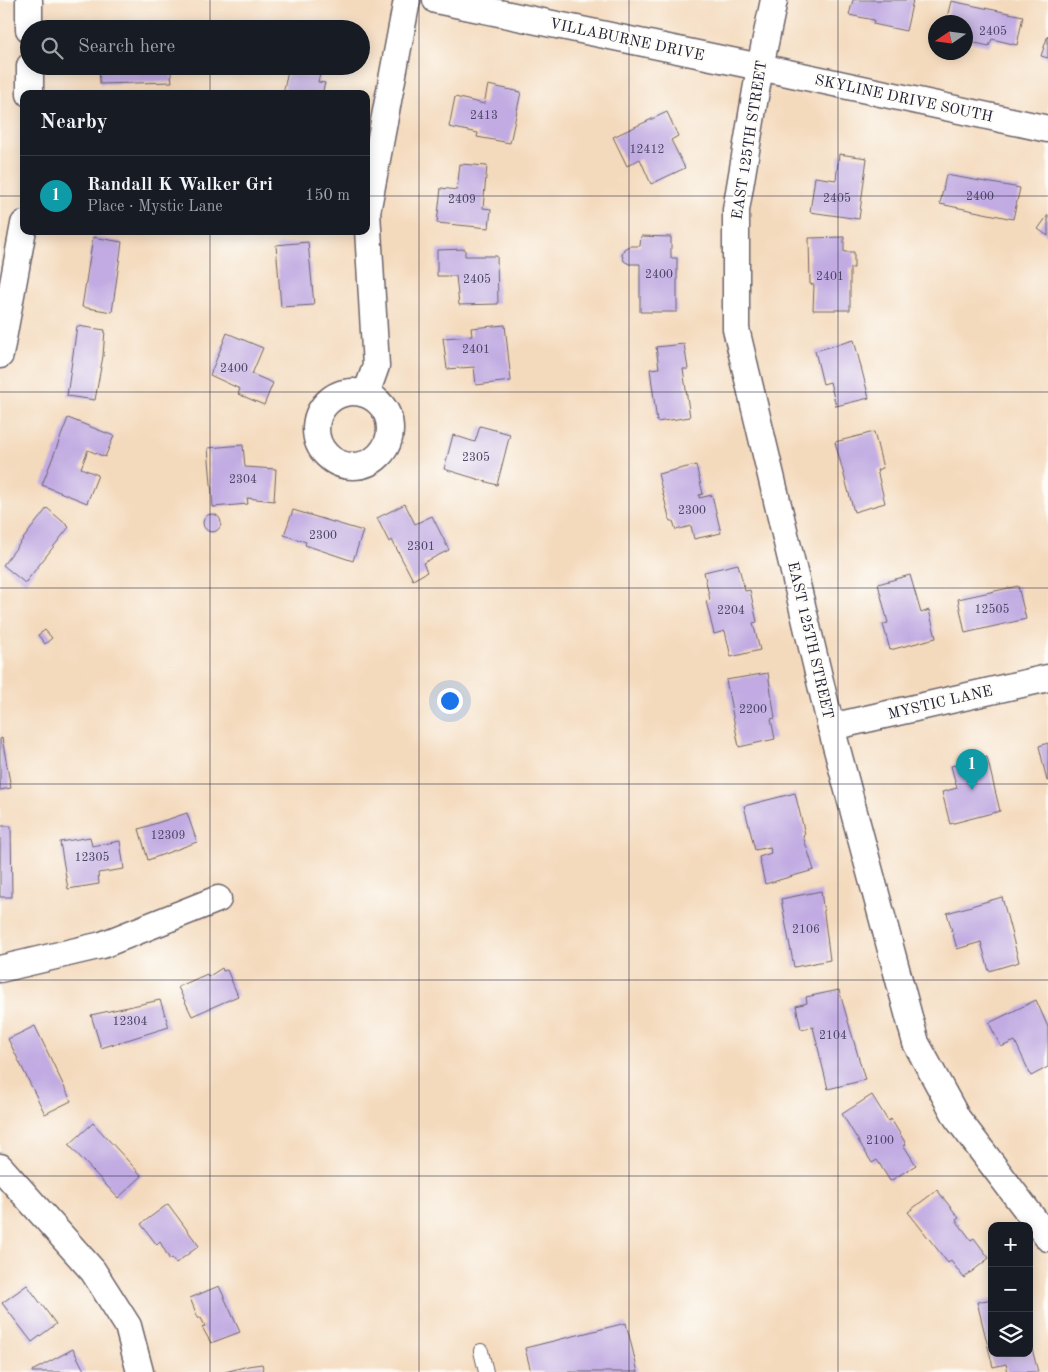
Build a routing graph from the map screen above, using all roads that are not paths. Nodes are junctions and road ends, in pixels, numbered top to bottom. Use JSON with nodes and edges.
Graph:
{"nodes":[{"id":1,"x":29,"y":0,"type":"edge"},
{"id":2,"x":407,"y":0,"type":"edge"},
{"id":3,"x":436,"y":0,"type":"edge"},
{"id":4,"x":774,"y":0,"type":"edge"},
{"id":5,"x":29,"y":20,"type":"edge"},
{"id":6,"x":760,"y":67,"type":"junction"},
{"id":7,"x":30,"y":75,"type":"edge"},
{"id":8,"x":30,"y":90,"type":"edge"},
{"id":9,"x":1048,"y":129,"type":"edge"},
{"id":10,"x":370,"y":196,"type":"edge"},
{"id":11,"x":22,"y":235,"type":"edge"},
{"id":12,"x":368,"y":235,"type":"edge"},
{"id":13,"x":0,"y":355,"type":"edge"},
{"id":14,"x":366,"y":394,"type":"dead end"},
{"id":15,"x":1048,"y":678,"type":"edge"},
{"id":16,"x":831,"y":727,"type":"junction"},
{"id":17,"x":218,"y":899,"type":"dead end"},
{"id":18,"x":0,"y":969,"type":"edge"},
{"id":19,"x":0,"y":1166,"type":"edge"},
{"id":20,"x":1048,"y":1238,"type":"edge"},
{"id":21,"x":481,"y":1351,"type":"dead end"},
{"id":22,"x":140,"y":1372,"type":"edge"},
{"id":23,"x":486,"y":1372,"type":"edge"}],
"edges":[{"from":1,"to":5,"type":"street"},
{"from":2,"to":10,"type":"street"},
{"from":3,"to":6,"type":"street","name":"VILLABURNE DRIVE"},
{"from":4,"to":6,"type":"street","name":"EAST 125TH STREET"},
{"from":6,"to":9,"type":"street","name":"SKYLINE DRIVE SOUTH"},
{"from":6,"to":16,"type":"street","name":"EAST 125TH STREET"},
{"from":7,"to":8,"type":"street"},
{"from":11,"to":13,"type":"street"},
{"from":12,"to":14,"type":"street"},
{"from":15,"to":16,"type":"street","name":"MYSTIC LANE"},
{"from":16,"to":20,"type":"street","name":"EAST 125TH STREET"},
{"from":17,"to":18,"type":"street"},
{"from":19,"to":22,"type":"street"},
{"from":21,"to":23,"type":"lane"}]}
